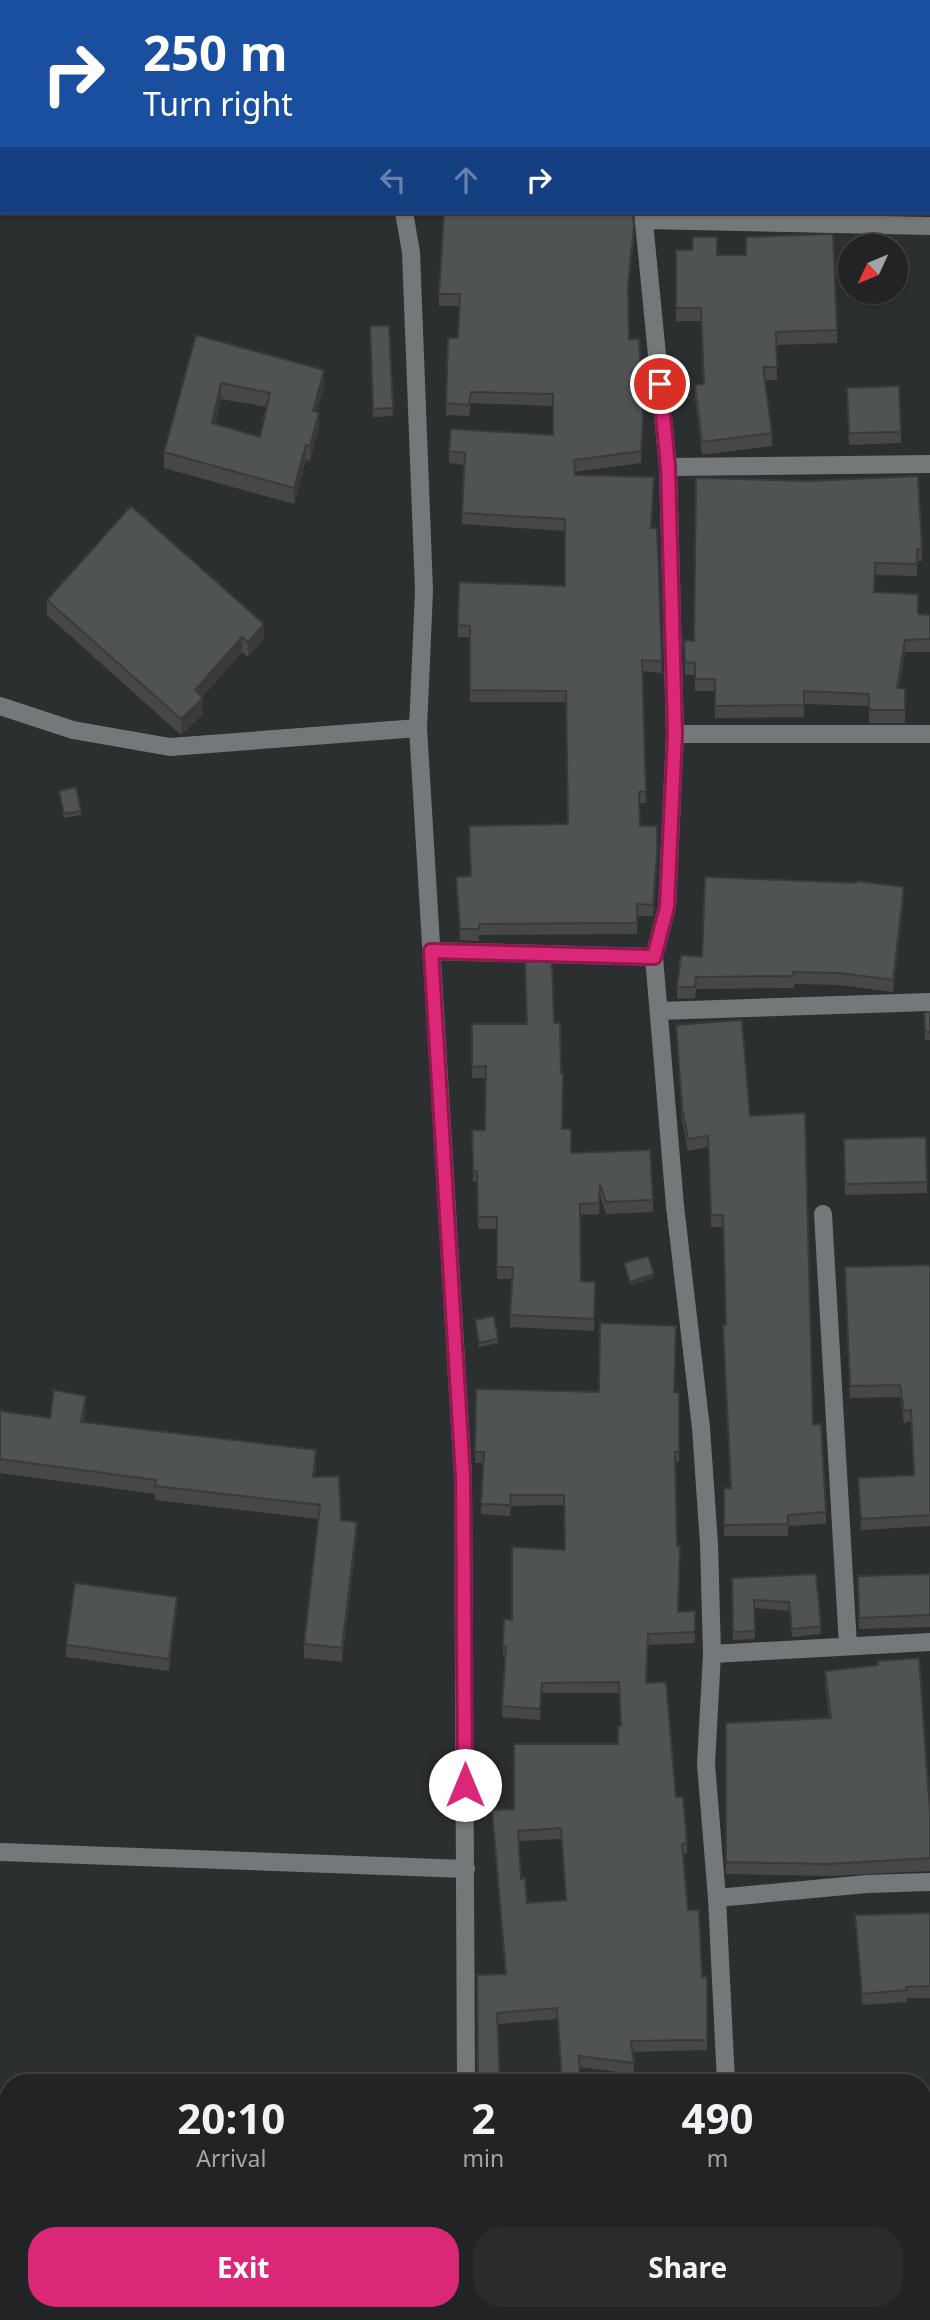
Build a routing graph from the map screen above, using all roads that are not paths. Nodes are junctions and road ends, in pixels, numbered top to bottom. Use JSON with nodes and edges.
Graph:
{"nodes":[{"id":1,"x":404,"y":214,"type":"edge"},
{"id":2,"x":644,"y":216,"type":"edge"},
{"id":3,"x":930,"y":226,"type":"edge"},
{"id":4,"x":930,"y":464,"type":"edge"},
{"id":5,"x":668,"y":467,"type":"junction"},
{"id":6,"x":0,"y":706,"type":"edge"},
{"id":7,"x":418,"y":729,"type":"junction"},
{"id":8,"x":675,"y":734,"type":"junction"},
{"id":9,"x":930,"y":734,"type":"edge"},
{"id":10,"x":431,"y":951,"type":"junction"},
{"id":11,"x":654,"y":957,"type":"junction"},
{"id":12,"x":930,"y":1002,"type":"edge"},
{"id":13,"x":659,"y":1011,"type":"junction"},
{"id":14,"x":823,"y":1214,"type":"dead end"},
{"id":15,"x":930,"y":1642,"type":"edge"},
{"id":16,"x":848,"y":1646,"type":"junction"},
{"id":17,"x":712,"y":1654,"type":"junction"},
{"id":18,"x":0,"y":1852,"type":"edge"},
{"id":19,"x":466,"y":1869,"type":"junction"},
{"id":20,"x":930,"y":1882,"type":"edge"},
{"id":21,"x":717,"y":1898,"type":"junction"},
{"id":22,"x":466,"y":2074,"type":"edge"},
{"id":23,"x":726,"y":2074,"type":"edge"}],
"edges":[{"from":1,"to":7,"type":"street"},
{"from":2,"to":3,"type":"street"},
{"from":2,"to":5,"type":"street"},
{"from":4,"to":5,"type":"street"},
{"from":5,"to":8,"type":"street"},
{"from":6,"to":7,"type":"street"},
{"from":7,"to":10,"type":"street"},
{"from":8,"to":9,"type":"street"},
{"from":8,"to":11,"type":"street"},
{"from":10,"to":11,"type":"street"},
{"from":10,"to":19,"type":"street"},
{"from":11,"to":13,"type":"street"},
{"from":12,"to":13,"type":"street"},
{"from":13,"to":17,"type":"street"},
{"from":14,"to":16,"type":"street"},
{"from":15,"to":16,"type":"street"},
{"from":16,"to":17,"type":"street"},
{"from":17,"to":21,"type":"street"},
{"from":18,"to":19,"type":"street"},
{"from":19,"to":22,"type":"street"},
{"from":20,"to":21,"type":"street"},
{"from":21,"to":23,"type":"street"}]}
